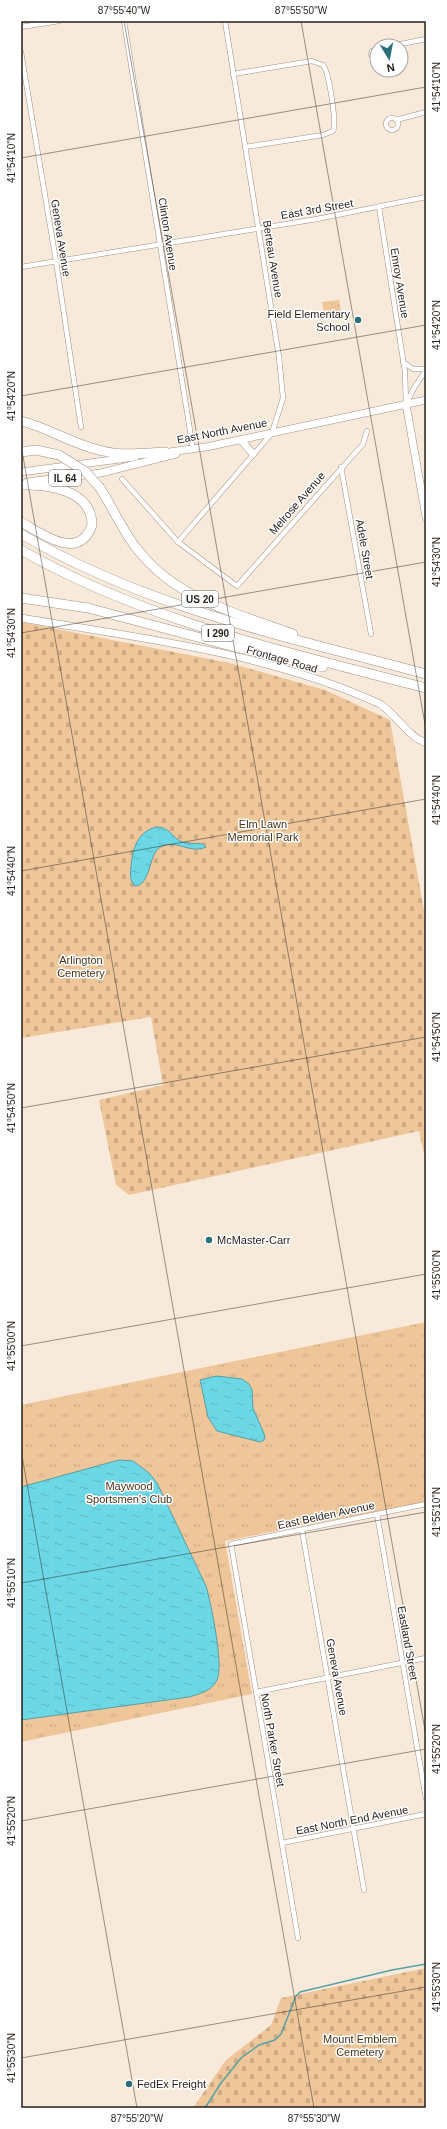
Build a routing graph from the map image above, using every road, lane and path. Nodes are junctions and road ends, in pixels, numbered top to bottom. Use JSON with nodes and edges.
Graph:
{"nodes":[{"id":1,"x":59,"y":21,"type":"edge"},
{"id":2,"x":124,"y":21,"type":"edge"},
{"id":3,"x":225,"y":21,"type":"edge"},
{"id":4,"x":21,"y":27,"type":"edge"},
{"id":5,"x":426,"y":39,"type":"edge"},
{"id":6,"x":409,"y":42,"type":"edge"},
{"id":7,"x":21,"y":52,"type":"edge"},
{"id":8,"x":233,"y":74,"type":"junction"},
{"id":9,"x":426,"y":112,"type":"edge"},
{"id":10,"x":396,"y":120,"type":"dead end"},
{"id":11,"x":245,"y":147,"type":"junction"},
{"id":12,"x":426,"y":197,"type":"edge"},
{"id":13,"x":379,"y":207,"type":"junction"},
{"id":14,"x":259,"y":228,"type":"junction"},
{"id":15,"x":161,"y":245,"type":"junction"},
{"id":16,"x":56,"y":261,"type":"junction"},
{"id":17,"x":21,"y":267,"type":"edge"},
{"id":18,"x":404,"y":362,"type":"junction"},
{"id":19,"x":426,"y":370,"type":"edge"},
{"id":20,"x":426,"y":400,"type":"edge"},
{"id":21,"x":406,"y":404,"type":"junction"},
{"id":22,"x":21,"y":421,"type":"edge"},
{"id":23,"x":81,"y":427,"type":"dead end"},
{"id":24,"x":367,"y":431,"type":"dead end"},
{"id":25,"x":272,"y":433,"type":"junction"},
{"id":26,"x":241,"y":440,"type":"junction"},
{"id":27,"x":193,"y":449,"type":"junction"},
{"id":28,"x":21,"y":452,"type":"edge"},
{"id":29,"x":165,"y":452,"type":"junction"},
{"id":30,"x":252,"y":454,"type":"junction"},
{"id":31,"x":341,"y":467,"type":"junction"},
{"id":32,"x":21,"y":472,"type":"edge"},
{"id":33,"x":122,"y":479,"type":"dead end"},
{"id":34,"x":21,"y":484,"type":"edge"},
{"id":35,"x":424,"y":491,"type":"edge"},
{"id":36,"x":426,"y":517,"type":"edge"},
{"id":37,"x":21,"y":522,"type":"edge"},
{"id":38,"x":21,"y":534,"type":"edge"},
{"id":39,"x":178,"y":542,"type":"junction"},
{"id":40,"x":21,"y":550,"type":"edge"},
{"id":41,"x":21,"y":598,"type":"edge"},
{"id":42,"x":21,"y":618,"type":"edge"},
{"id":43,"x":371,"y":634,"type":"dead end"},
{"id":44,"x":344,"y":652,"type":"junction"},
{"id":45,"x":426,"y":674,"type":"edge"},
{"id":46,"x":426,"y":689,"type":"edge"},
{"id":47,"x":426,"y":743,"type":"edge"},
{"id":48,"x":426,"y":1504,"type":"edge"},
{"id":49,"x":377,"y":1514,"type":"junction"},
{"id":50,"x":302,"y":1530,"type":"junction"},
{"id":51,"x":230,"y":1544,"type":"joint"},
{"id":52,"x":426,"y":1658,"type":"edge"},
{"id":53,"x":402,"y":1662,"type":"junction"},
{"id":54,"x":328,"y":1677,"type":"junction"},
{"id":55,"x":256,"y":1692,"type":"junction"},
{"id":56,"x":426,"y":1799,"type":"edge"},
{"id":57,"x":426,"y":1814,"type":"edge"},
{"id":58,"x":354,"y":1828,"type":"junction"},
{"id":59,"x":282,"y":1843,"type":"junction"},
{"id":60,"x":364,"y":1890,"type":"dead end"},
{"id":61,"x":298,"y":1938,"type":"dead end"}],
"edges":[{"from":1,"to":4,"type":"street"},
{"from":2,"to":15,"type":"street","name":"Clinton Avenue"},
{"from":3,"to":8,"type":"street","name":"Berteau Avenue"},
{"from":5,"to":6,"type":"street"},
{"from":7,"to":16,"type":"street","name":"Geneva Avenue"},
{"from":8,"to":11,"type":"street","name":"Berteau Avenue"},
{"from":8,"to":11,"type":"street"},
{"from":9,"to":10,"type":"street"},
{"from":11,"to":14,"type":"street","name":"Berteau Avenue"},
{"from":12,"to":13,"type":"street","name":"East 3rd Street"},
{"from":13,"to":14,"type":"street","name":"East 3rd Street"},
{"from":13,"to":18,"type":"street","name":"Emroy Avenue"},
{"from":14,"to":15,"type":"street","name":"East 3rd Street"},
{"from":14,"to":25,"type":"street","name":"Berteau Avenue"},
{"from":15,"to":16,"type":"street","name":"East 3rd Street"},
{"from":15,"to":27,"type":"street","name":"Clinton Avenue"},
{"from":16,"to":17,"type":"street","name":"East 3rd Street"},
{"from":16,"to":23,"type":"street","name":"Geneva Avenue"},
{"from":18,"to":19,"type":"street"},
{"from":18,"to":21,"type":"street","name":"Emroy Avenue"},
{"from":19,"to":21,"type":"street"},
{"from":20,"to":21,"type":"main road","name":"East North Avenue","number":"IL 64"},
{"from":21,"to":25,"type":"main road","name":"East North Avenue","number":"IL 64"},
{"from":21,"to":35,"type":"main road"},
{"from":22,"to":29,"type":"highway"},
{"from":24,"to":31,"type":"street","name":"Melrose Avenue"},
{"from":25,"to":26,"type":"main road","name":"East North Avenue","number":"IL 64"},
{"from":25,"to":30,"type":"street","name":"Berteau Avenue"},
{"from":26,"to":27,"type":"main road","name":"East North Avenue","number":"IL 64"},
{"from":26,"to":30,"type":"main road"},
{"from":27,"to":29,"type":"main road","name":"East North Avenue","number":"IL 64"},
{"from":27,"to":34,"type":"main road","name":"East North Avenue","number":"IL 64"},
{"from":28,"to":44,"type":"highway","number":"US 20","bridge":true},
{"from":29,"to":32,"type":"main road","name":"East North Avenue","number":"IL 64"},
{"from":30,"to":39,"type":"street","name":"Berteau Avenue"},
{"from":31,"to":39,"type":"street","name":"Melrose Avenue"},
{"from":31,"to":43,"type":"street","name":"Adele Street"},
{"from":33,"to":39,"type":"street"},
{"from":34,"to":37,"type":"highway"},
{"from":35,"to":36,"type":"main road"},
{"from":38,"to":44,"type":"highway","number":"I 290"},
{"from":40,"to":46,"type":"highway","number":"I 290"},
{"from":41,"to":46,"type":"highway"},
{"from":42,"to":47,"type":"main road","name":"Frontage Road"},
{"from":44,"to":45,"type":"highway","number":"I 290"},
{"from":48,"to":49,"type":"street","name":"East Belden Avenue"},
{"from":49,"to":50,"type":"street","name":"East Belden Avenue"},
{"from":49,"to":53,"type":"street","name":"Eastland Street"},
{"from":50,"to":51,"type":"street","name":"East Belden Avenue"},
{"from":50,"to":54,"type":"street","name":"Geneva Avenue"},
{"from":51,"to":55,"type":"street","name":"North Parker Street"},
{"from":52,"to":53,"type":"street"},
{"from":53,"to":54,"type":"street"},
{"from":53,"to":56,"type":"street","name":"Eastland Street"},
{"from":54,"to":55,"type":"street"},
{"from":54,"to":58,"type":"street","name":"Geneva Avenue"},
{"from":55,"to":59,"type":"street","name":"North Parker Street"},
{"from":57,"to":58,"type":"street","name":"East North End Avenue"},
{"from":58,"to":59,"type":"street","name":"East North End Avenue"},
{"from":58,"to":60,"type":"street","name":"Geneva Avenue"},
{"from":59,"to":61,"type":"street","name":"North Parker Street"}]}
